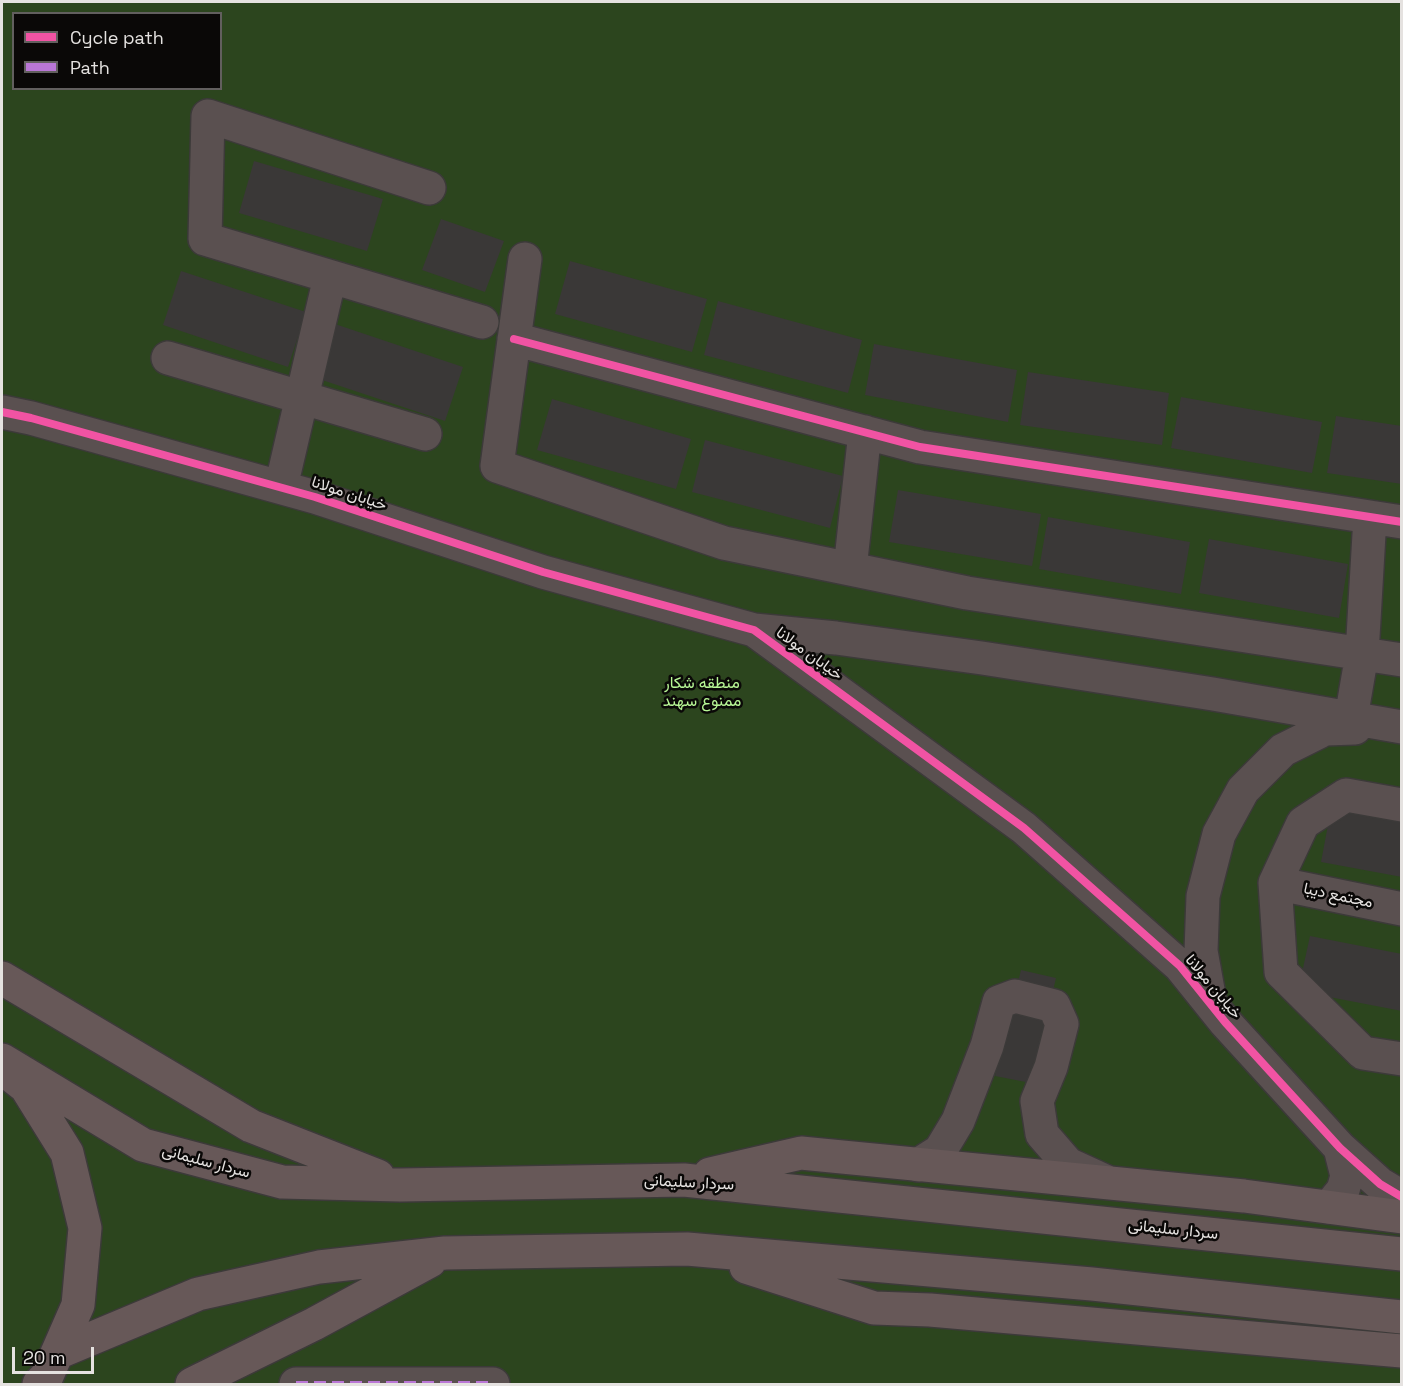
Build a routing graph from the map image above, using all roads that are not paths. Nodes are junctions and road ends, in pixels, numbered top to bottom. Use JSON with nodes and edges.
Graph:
{"nodes":[{"id":1,"x":429,"y":188,"type":"dead end"},
{"id":2,"x":525,"y":259,"type":"dead end"},
{"id":3,"x":330,"y":277,"type":"junction"},
{"id":4,"x":482,"y":322,"type":"dead end"},
{"id":5,"x":514,"y":339,"type":"junction"},
{"id":6,"x":168,"y":358,"type":"dead end"},
{"id":7,"x":302,"y":398,"type":"junction"},
{"id":8,"x":2,"y":412,"type":"edge"},
{"id":9,"x":865,"y":432,"type":"junction"},
{"id":10,"x":424,"y":434,"type":"dead end"},
{"id":11,"x":281,"y":487,"type":"junction"},
{"id":12,"x":1386,"y":519,"type":"edge"},
{"id":13,"x":850,"y":569,"type":"junction"},
{"id":14,"x":754,"y":630,"type":"junction"},
{"id":15,"x":1362,"y":654,"type":"junction"},
{"id":16,"x":1401,"y":660,"type":"edge"},
{"id":17,"x":1351,"y":718,"type":"junction"},
{"id":18,"x":1401,"y":805,"type":"edge"},
{"id":19,"x":1275,"y":882,"type":"junction"},
{"id":20,"x":1401,"y":909,"type":"edge"},
{"id":21,"x":2,"y":978,"type":"edge"},
{"id":22,"x":1211,"y":1005,"type":"junction"},
{"id":23,"x":1401,"y":1059,"type":"edge"},
{"id":24,"x":2,"y":1060,"type":"edge"},
{"id":25,"x":2,"y":1067,"type":"edge"},
{"id":26,"x":1340,"y":1148,"type":"junction"},
{"id":27,"x":918,"y":1165,"type":"junction"},
{"id":28,"x":684,"y":1180,"type":"junction"},
{"id":29,"x":1110,"y":1183,"type":"junction"},
{"id":30,"x":399,"y":1185,"type":"junction"},
{"id":31,"x":1244,"y":1196,"type":"junction"},
{"id":32,"x":1401,"y":1197,"type":"edge"},
{"id":33,"x":1329,"y":1207,"type":"junction"},
{"id":34,"x":1401,"y":1217,"type":"edge"},
{"id":35,"x":1175,"y":1230,"type":"junction"},
{"id":36,"x":687,"y":1249,"type":"junction"},
{"id":37,"x":445,"y":1254,"type":"junction"},
{"id":38,"x":1401,"y":1254,"type":"edge"},
{"id":39,"x":1401,"y":1317,"type":"edge"},
{"id":40,"x":1401,"y":1351,"type":"edge"},
{"id":41,"x":57,"y":1353,"type":"junction"},
{"id":42,"x":39,"y":1384,"type":"edge"},
{"id":43,"x":192,"y":1384,"type":"edge"},
{"id":44,"x":296,"y":1384,"type":"edge"},
{"id":45,"x":493,"y":1384,"type":"edge"}],
"edges":[{"from":1,"to":3,"type":"street"},
{"from":2,"to":5,"type":"street"},
{"from":3,"to":4,"type":"street"},
{"from":3,"to":7,"type":"street"},
{"from":5,"to":9,"type":"street"},
{"from":5,"to":13,"type":"street"},
{"from":6,"to":7,"type":"street"},
{"from":7,"to":10,"type":"street"},
{"from":7,"to":11,"type":"street"},
{"from":8,"to":11,"type":"street","name":"خیابان مولانا"},
{"from":9,"to":12,"type":"street"},
{"from":9,"to":13,"type":"street"},
{"from":11,"to":14,"type":"street","name":"خیابان مولانا"},
{"from":12,"to":15,"type":"street"},
{"from":13,"to":15,"type":"street"},
{"from":14,"to":17,"type":"street"},
{"from":14,"to":22,"type":"street","name":"خیابان مولانا"},
{"from":15,"to":16,"type":"street"},
{"from":15,"to":17,"type":"street"},
{"from":17,"to":22,"type":"street"},
{"from":18,"to":19,"type":"street"},
{"from":19,"to":20,"type":"street","name":"مجتمع دیبا"},
{"from":19,"to":23,"type":"street"},
{"from":21,"to":30,"type":"main road"},
{"from":22,"to":26,"type":"street","name":"خیابان مولانا"},
{"from":24,"to":30,"type":"main road","name":"سردار سلیمانی"},
{"from":25,"to":41,"type":"main road"},
{"from":26,"to":32,"type":"street","name":"خیابان مولانا"},
{"from":26,"to":33,"type":"street"},
{"from":27,"to":28,"type":"main road"},
{"from":27,"to":29,"type":"main road"},
{"from":27,"to":29,"type":"street"},
{"from":28,"to":30,"type":"main road","name":"سردار سلیمانی"},
{"from":28,"to":35,"type":"main road","name":"سردار سلیمانی"},
{"from":29,"to":31,"type":"main road"},
{"from":29,"to":35,"type":"main road"},
{"from":31,"to":33,"type":"main road"},
{"from":31,"to":35,"type":"main road"},
{"from":33,"to":34,"type":"main road"},
{"from":35,"to":38,"type":"main road","name":"سردار سلیمانی"},
{"from":36,"to":37,"type":"main road"},
{"from":36,"to":39,"type":"main road"},
{"from":36,"to":40,"type":"main road"},
{"from":37,"to":41,"type":"main road"},
{"from":37,"to":43,"type":"main road"},
{"from":41,"to":42,"type":"main road"},
{"from":44,"to":45,"type":"street"}]}
